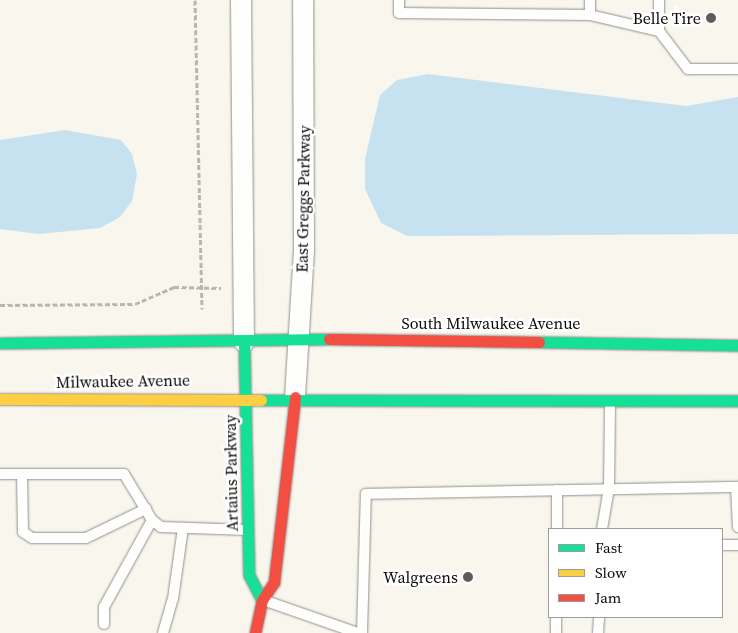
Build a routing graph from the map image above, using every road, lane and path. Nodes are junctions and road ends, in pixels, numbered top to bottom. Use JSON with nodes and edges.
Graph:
{"nodes":[{"id":1,"x":195,"y":0,"type":"edge"},
{"id":2,"x":241,"y":0,"type":"edge"},
{"id":3,"x":303,"y":0,"type":"edge"},
{"id":4,"x":399,"y":0,"type":"edge"},
{"id":5,"x":590,"y":0,"type":"edge"},
{"id":6,"x":659,"y":0,"type":"edge"},
{"id":7,"x":590,"y":15,"type":"junction"},
{"id":8,"x":659,"y":30,"type":"junction"},
{"id":9,"x":738,"y":69,"type":"edge"},
{"id":10,"x":199,"y":287,"type":"junction"},
{"id":11,"x":220,"y":288,"type":"dead end"},
{"id":12,"x":0,"y":305,"type":"edge"},
{"id":13,"x":202,"y":308,"type":"dead end"},
{"id":14,"x":298,"y":340,"type":"junction"},
{"id":15,"x":244,"y":342,"type":"junction"},
{"id":16,"x":0,"y":344,"type":"edge"},
{"id":17,"x":738,"y":345,"type":"edge"},
{"id":18,"x":295,"y":397,"type":"junction"},
{"id":19,"x":246,"y":398,"type":"junction"},
{"id":20,"x":0,"y":399,"type":"edge"},
{"id":21,"x":610,"y":399,"type":"junction"},
{"id":22,"x":738,"y":401,"type":"edge"},
{"id":23,"x":0,"y":474,"type":"edge"},
{"id":24,"x":22,"y":474,"type":"junction"},
{"id":25,"x":737,"y":487,"type":"edge"},
{"id":26,"x":609,"y":488,"type":"junction"},
{"id":27,"x":558,"y":490,"type":"junction"},
{"id":28,"x":146,"y":509,"type":"junction"},
{"id":29,"x":152,"y":520,"type":"junction"},
{"id":30,"x":738,"y":527,"type":"edge"},
{"id":31,"x":183,"y":528,"type":"junction"},
{"id":32,"x":557,"y":528,"type":"edge"},
{"id":33,"x":602,"y":528,"type":"edge"},
{"id":34,"x":249,"y":530,"type":"junction"},
{"id":35,"x":723,"y":545,"type":"edge"},
{"id":36,"x":738,"y":545,"type":"edge"},
{"id":37,"x":262,"y":600,"type":"junction"},
{"id":38,"x":556,"y":618,"type":"edge"},
{"id":39,"x":599,"y":618,"type":"edge"},
{"id":40,"x":104,"y":624,"type":"dead end"},
{"id":41,"x":163,"y":633,"type":"edge"},
{"id":42,"x":255,"y":633,"type":"edge"},
{"id":43,"x":358,"y":633,"type":"edge"},
{"id":44,"x":362,"y":633,"type":"edge"},
{"id":45,"x":556,"y":633,"type":"edge"},
{"id":46,"x":598,"y":633,"type":"edge"}],
"edges":[{"from":1,"to":10,"type":"path"},
{"from":2,"to":15,"type":"street"},
{"from":3,"to":14,"type":"street","name":"East Greggs Parkway"},
{"from":4,"to":7,"type":"lane"},
{"from":5,"to":7,"type":"lane"},
{"from":6,"to":8,"type":"lane"},
{"from":7,"to":8,"type":"lane"},
{"from":8,"to":9,"type":"lane"},
{"from":10,"to":11,"type":"path"},
{"from":10,"to":12,"type":"path"},
{"from":10,"to":13,"type":"path"},
{"from":14,"to":15,"type":"main road","name":"South Milwaukee Avenue"},
{"from":14,"to":17,"type":"main road","name":"South Milwaukee Avenue"},
{"from":14,"to":18,"type":"street","name":"East Greggs Parkway"},
{"from":15,"to":16,"type":"main road"},
{"from":15,"to":19,"type":"main road","name":"Artaius Parkway"},
{"from":18,"to":19,"type":"main road"},
{"from":18,"to":21,"type":"main road"},
{"from":18,"to":37,"type":"main road"},
{"from":19,"to":20,"type":"main road","name":"Milwaukee Avenue"},
{"from":19,"to":34,"type":"main road","name":"Artaius Parkway"},
{"from":21,"to":22,"type":"main road"},
{"from":21,"to":26,"type":"lane"},
{"from":23,"to":24,"type":"lane"},
{"from":24,"to":28,"type":"lane"},
{"from":24,"to":28,"type":"lane"},
{"from":25,"to":26,"type":"lane"},
{"from":25,"to":30,"type":"lane"},
{"from":26,"to":27,"type":"lane"},
{"from":26,"to":33,"type":"lane"},
{"from":27,"to":32,"type":"lane"},
{"from":27,"to":44,"type":"lane"},
{"from":28,"to":29,"type":"lane"},
{"from":29,"to":31,"type":"lane"},
{"from":29,"to":40,"type":"lane"},
{"from":31,"to":34,"type":"lane"},
{"from":31,"to":41,"type":"lane"},
{"from":34,"to":37,"type":"main road","name":"Artaius Parkway"},
{"from":35,"to":36,"type":"lane"},
{"from":37,"to":42,"type":"main road"},
{"from":37,"to":43,"type":"lane"},
{"from":38,"to":45,"type":"lane"},
{"from":39,"to":46,"type":"lane"}]}
